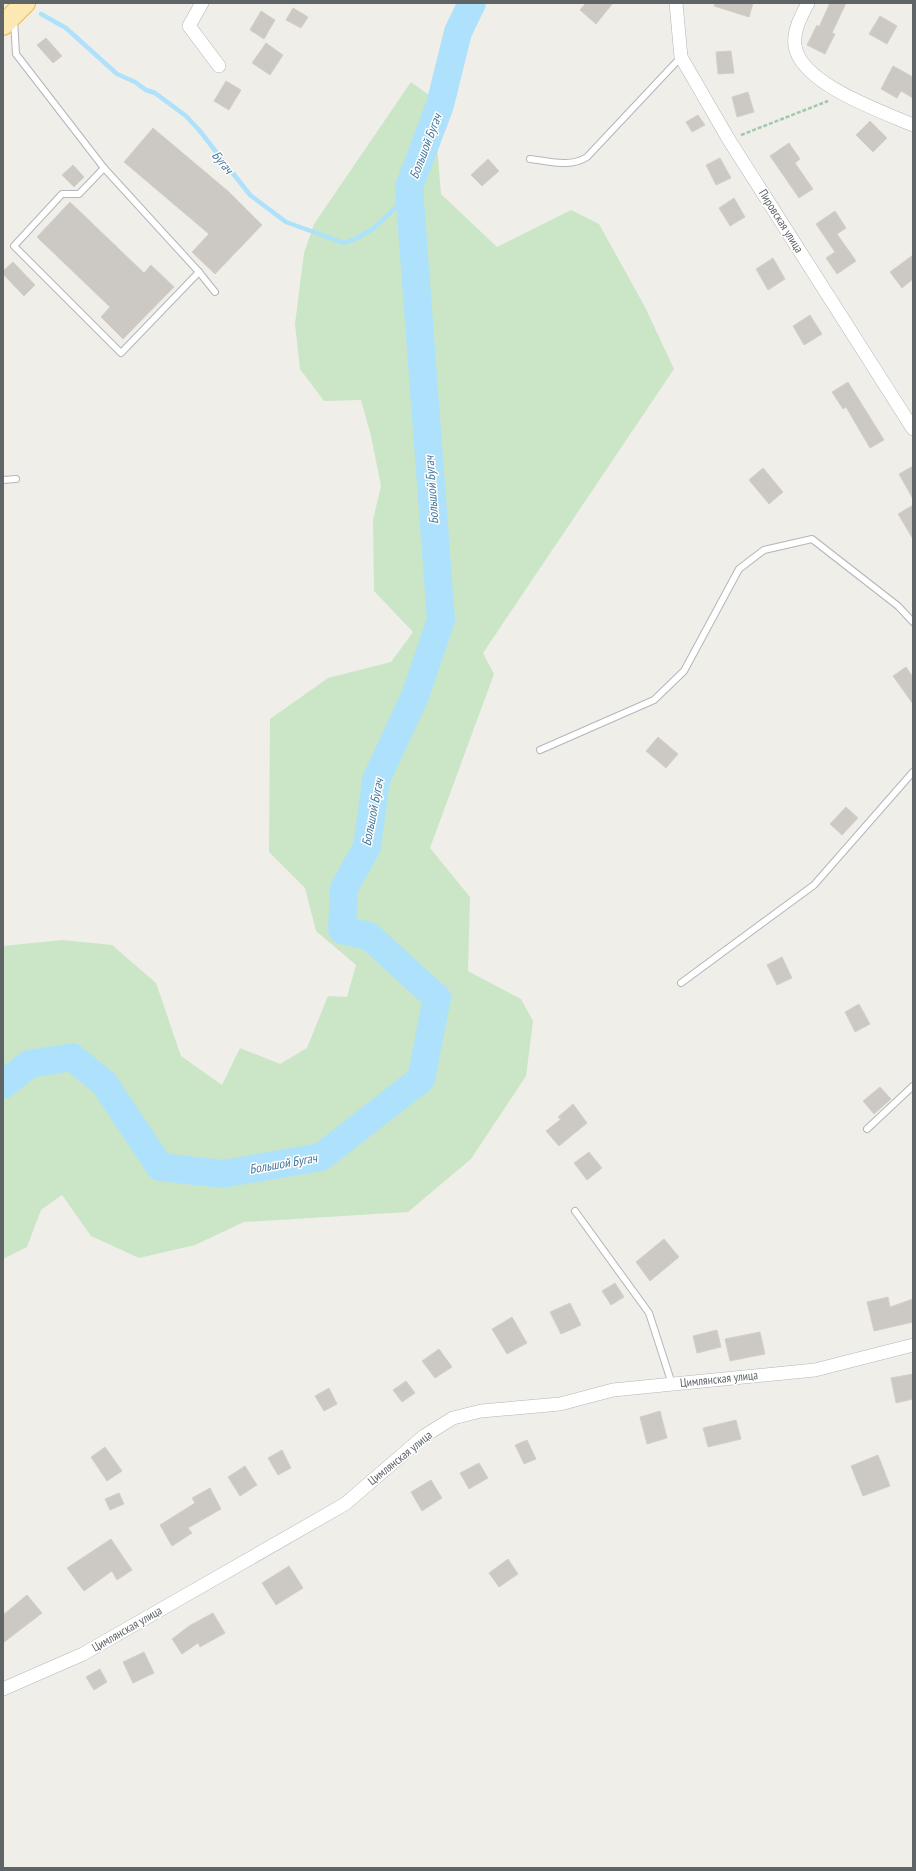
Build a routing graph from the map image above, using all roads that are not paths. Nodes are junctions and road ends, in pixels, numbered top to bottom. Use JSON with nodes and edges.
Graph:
{"nodes":[{"id":1,"x":202,"y":3,"type":"edge"},
{"id":2,"x":676,"y":3,"type":"edge"},
{"id":3,"x":808,"y":3,"type":"edge"},
{"id":4,"x":14,"y":14,"type":"edge"},
{"id":5,"x":681,"y":57,"type":"junction"},
{"id":6,"x":219,"y":66,"type":"dead end"},
{"id":7,"x":913,"y":125,"type":"edge"},
{"id":8,"x":530,"y":159,"type":"dead end"},
{"id":9,"x":104,"y":168,"type":"junction"},
{"id":10,"x":200,"y":272,"type":"junction"},
{"id":11,"x":215,"y":292,"type":"dead end"},
{"id":12,"x":913,"y":429,"type":"edge"},
{"id":13,"x":16,"y":479,"type":"dead end"},
{"id":14,"x":3,"y":480,"type":"edge"},
{"id":15,"x":913,"y":622,"type":"edge"},
{"id":16,"x":540,"y":750,"type":"dead end"},
{"id":17,"x":913,"y":772,"type":"edge"},
{"id":18,"x":681,"y":983,"type":"dead end"},
{"id":19,"x":913,"y":1086,"type":"edge"},
{"id":20,"x":867,"y":1129,"type":"dead end"},
{"id":21,"x":575,"y":1211,"type":"dead end"},
{"id":22,"x":913,"y":1345,"type":"edge"},
{"id":23,"x":672,"y":1384,"type":"junction"},
{"id":24,"x":3,"y":1689,"type":"edge"}],
"edges":[{"from":1,"to":6,"type":"street"},
{"from":2,"to":5,"type":"street","name":"Пировская улица"},
{"from":3,"to":7,"type":"street"},
{"from":4,"to":9,"type":"lane"},
{"from":5,"to":8,"type":"lane"},
{"from":5,"to":12,"type":"street","name":"Пировская улица"},
{"from":9,"to":10,"type":"lane"},
{"from":9,"to":10,"type":"lane"},
{"from":10,"to":11,"type":"lane"},
{"from":13,"to":14,"type":"lane"},
{"from":15,"to":16,"type":"lane"},
{"from":17,"to":18,"type":"lane"},
{"from":19,"to":20,"type":"lane"},
{"from":21,"to":23,"type":"lane"},
{"from":22,"to":23,"type":"street","name":"Цимлянская улица"},
{"from":23,"to":24,"type":"street","name":"Цимлянская улица"}]}
